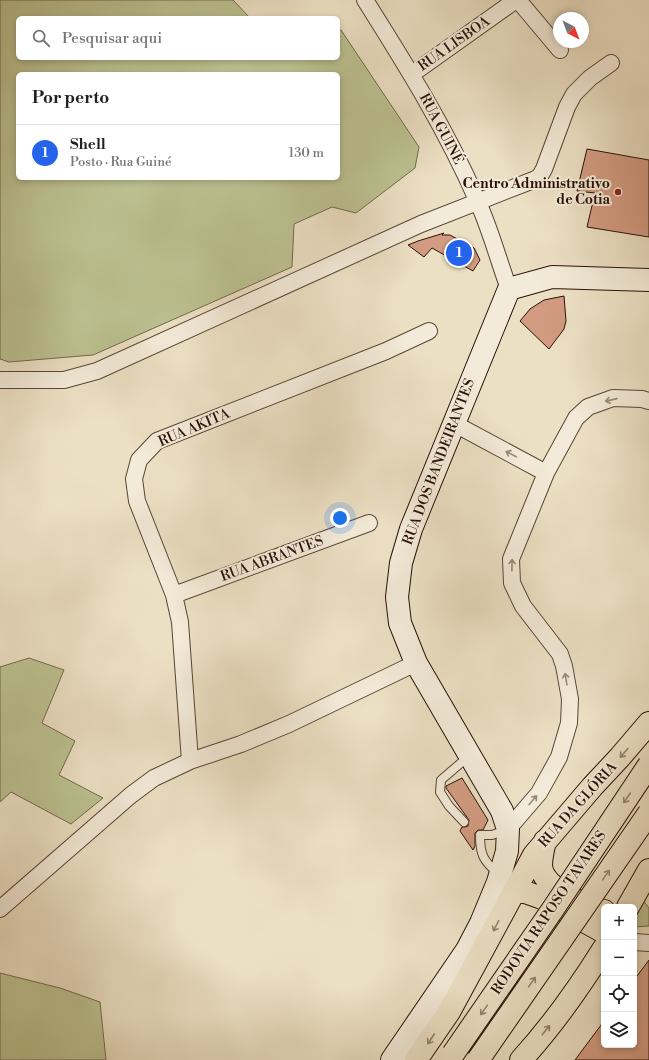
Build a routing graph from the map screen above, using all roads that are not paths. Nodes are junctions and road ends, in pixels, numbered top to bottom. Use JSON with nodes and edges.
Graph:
{"nodes":[{"id":1,"x":365,"y":0,"type":"edge"},
{"id":2,"x":517,"y":0,"type":"edge"},
{"id":3,"x":560,"y":50,"type":"dead end"},
{"id":4,"x":611,"y":63,"type":"dead end"},
{"id":5,"x":412,"y":74,"type":"junction"},
{"id":6,"x":478,"y":201,"type":"junction"},
{"id":7,"x":649,"y":280,"type":"edge"},
{"id":8,"x":509,"y":289,"type":"junction"},
{"id":9,"x":429,"y":331,"type":"dead end"},
{"id":10,"x":0,"y":380,"type":"edge"},
{"id":11,"x":649,"y":401,"type":"edge"},
{"id":12,"x":454,"y":423,"type":"junction"},
{"id":13,"x":546,"y":473,"type":"junction"},
{"id":14,"x":370,"y":523,"type":"dead end"},
{"id":15,"x":174,"y":595,"type":"junction"},
{"id":16,"x":416,"y":663,"type":"junction"},
{"id":17,"x":649,"y":723,"type":"edge"},
{"id":18,"x":470,"y":756,"type":"junction"},
{"id":19,"x":190,"y":761,"type":"junction"},
{"id":20,"x":649,"y":766,"type":"edge"},
{"id":21,"x":649,"y":813,"type":"edge"},
{"id":22,"x":464,"y":822,"type":"dead end"},
{"id":23,"x":508,"y":830,"type":"junction"},
{"id":24,"x":546,"y":840,"type":"junction"},
{"id":25,"x":649,"y":870,"type":"edge"},
{"id":26,"x":514,"y":892,"type":"junction"},
{"id":27,"x":630,"y":904,"type":"edge"},
{"id":28,"x":0,"y":909,"type":"edge"},
{"id":29,"x":601,"y":910,"type":"edge"},
{"id":30,"x":594,"y":927,"type":"edge"},
{"id":31,"x":637,"y":942,"type":"edge"},
{"id":32,"x":649,"y":943,"type":"edge"},
{"id":33,"x":600,"y":954,"type":"edge"},
{"id":34,"x":451,"y":1057,"type":"edge"},
{"id":35,"x":392,"y":1060,"type":"edge"},
{"id":36,"x":416,"y":1060,"type":"edge"},
{"id":37,"x":478,"y":1060,"type":"edge"},
{"id":38,"x":521,"y":1060,"type":"edge"}],
"edges":[{"from":1,"to":5,"type":"street","name":"RUA GUINÉ"},
{"from":2,"to":3,"type":"street"},
{"from":2,"to":5,"type":"street","name":"RUA LISBOA"},
{"from":4,"to":6,"type":"street"},
{"from":5,"to":6,"type":"street","name":"RUA GUINÉ"},
{"from":6,"to":8,"type":"street","name":"RUA GUINÉ"},
{"from":6,"to":10,"type":"street"},
{"from":7,"to":8,"type":"main road"},
{"from":8,"to":12,"type":"main road","name":"RUA DOS BANDEIRANTES"},
{"from":9,"to":15,"type":"street","name":"RUA AKITA"},
{"from":11,"to":13,"type":"street","one_way":true},
{"from":13,"to":12,"type":"street","one_way":true},
{"from":12,"to":16,"type":"main road","name":"RUA DOS BANDEIRANTES"},
{"from":23,"to":13,"type":"street","one_way":true},
{"from":14,"to":15,"type":"street","name":"RUA ABRANTES"},
{"from":15,"to":19,"type":"street","name":"RUA AKITA"},
{"from":16,"to":18,"type":"main road","name":"RUA DOS BANDEIRANTES"},
{"from":16,"to":19,"type":"street"},
{"from":17,"to":24,"type":"highway","name":"RUA DA GLÓRIA","one_way":true},
{"from":18,"to":22,"type":"lane"},
{"from":18,"to":23,"type":"main road","name":"RUA DOS BANDEIRANTES"},
{"from":19,"to":28,"type":"street"},
{"from":20,"to":34,"type":"highway","name":"RODOVIA RAPOSO TAVARES","one_way":true,"bridge":true},
{"from":37,"to":21,"type":"highway","name":"RODOVIA RAPOSO TAVARES","one_way":true,"bridge":true},
{"from":23,"to":35,"type":"main road"},
{"from":24,"to":26,"type":"highway","name":"RUA DA GLÓRIA"},
{"from":24,"to":29,"type":"highway"},
{"from":25,"to":27,"type":"highway"},
{"from":26,"to":30,"type":"highway"},
{"from":26,"to":36,"type":"highway","name":"RUA DA GLÓRIA","one_way":true},
{"from":30,"to":33,"type":"highway"},
{"from":31,"to":32,"type":"street"},
{"from":38,"to":33,"type":"highway","one_way":true}]}
